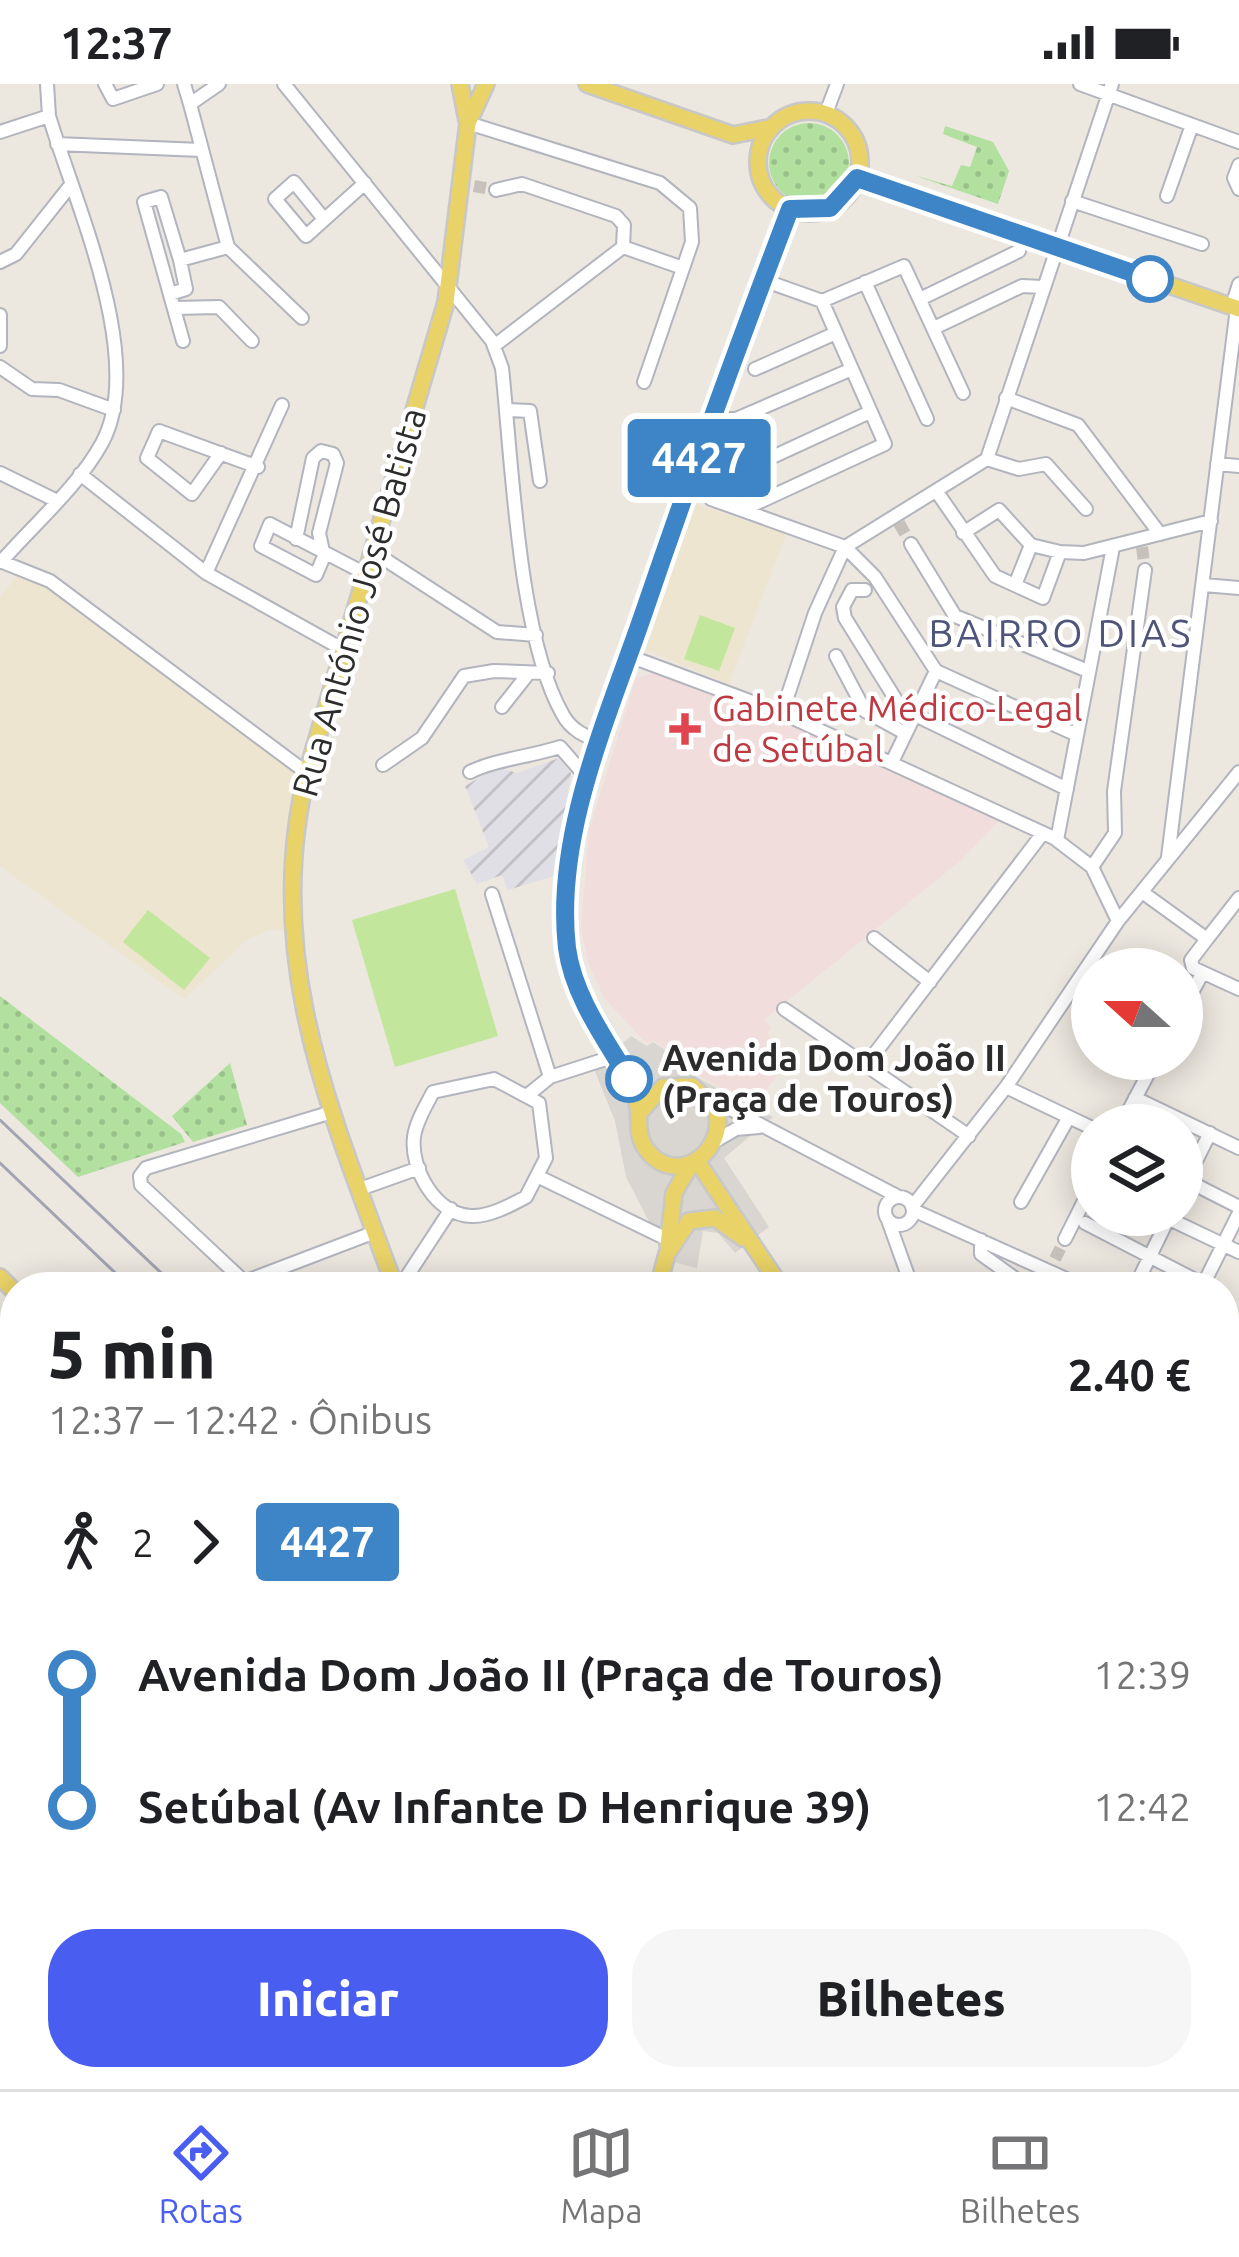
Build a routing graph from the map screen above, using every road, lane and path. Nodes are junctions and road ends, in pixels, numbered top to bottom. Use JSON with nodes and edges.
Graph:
{"nodes":[{"id":1,"x":47,"y":84,"type":"edge"},
{"id":2,"x":105,"y":84,"type":"edge"},
{"id":3,"x":157,"y":84,"type":"edge"},
{"id":4,"x":184,"y":84,"type":"edge"},
{"id":5,"x":219,"y":84,"type":"edge"},
{"id":6,"x":284,"y":84,"type":"edge"},
{"id":7,"x":460,"y":84,"type":"edge"},
{"id":8,"x":486,"y":84,"type":"edge"},
{"id":9,"x":587,"y":84,"type":"edge"},
{"id":10,"x":837,"y":84,"type":"edge"},
{"id":11,"x":1080,"y":84,"type":"edge"},
{"id":12,"x":1110,"y":89,"type":"edge"},
{"id":13,"x":190,"y":104,"type":"junction"},
{"id":14,"x":826,"y":113,"type":"junction"},
{"id":15,"x":49,"y":116,"type":"junction"},
{"id":16,"x":468,"y":123,"type":"junction"},
{"id":17,"x":776,"y":123,"type":"junction"},
{"id":18,"x":1192,"y":125,"type":"junction"},
{"id":19,"x":0,"y":132,"type":"edge"},
{"id":20,"x":733,"y":135,"type":"junction"},
{"id":21,"x":1239,"y":142,"type":"edge"},
{"id":22,"x":57,"y":144,"type":"junction"},
{"id":23,"x":201,"y":150,"type":"junction"},
{"id":24,"x":758,"y":163,"type":"junction"},
{"id":25,"x":1239,"y":165,"type":"edge"},
{"id":26,"x":857,"y":178,"type":"junction"},
{"id":27,"x":365,"y":183,"type":"junction"},
{"id":28,"x":70,"y":186,"type":"junction"},
{"id":29,"x":496,"y":190,"type":"tunnel mouth"},
{"id":30,"x":1239,"y":190,"type":"edge"},
{"id":31,"x":1167,"y":196,"type":"dead end"},
{"id":32,"x":1072,"y":201,"type":"junction"},
{"id":33,"x":790,"y":209,"type":"junction"},
{"id":34,"x":324,"y":219,"type":"dead end"},
{"id":35,"x":1202,"y":244,"type":"dead end"},
{"id":36,"x":228,"y":247,"type":"junction"},
{"id":37,"x":622,"y":247,"type":"junction"},
{"id":38,"x":1056,"y":247,"type":"junction"},
{"id":39,"x":1019,"y":251,"type":"dead end"},
{"id":40,"x":180,"y":260,"type":"junction"},
{"id":41,"x":0,"y":262,"type":"edge"},
{"id":42,"x":683,"y":268,"type":"junction"},
{"id":43,"x":763,"y":280,"type":"junction"},
{"id":44,"x":865,"y":282,"type":"junction"},
{"id":45,"x":1239,"y":284,"type":"edge"},
{"id":46,"x":1042,"y":287,"type":"junction"},
{"id":47,"x":448,"y":290,"type":"junction"},
{"id":48,"x":920,"y":299,"type":"junction"},
{"id":49,"x":172,"y":301,"type":"junction"},
{"id":50,"x":821,"y":301,"type":"junction"},
{"id":51,"x":1236,"y":308,"type":"edge"},
{"id":52,"x":0,"y":315,"type":"edge"},
{"id":53,"x":302,"y":318,"type":"dead end"},
{"id":54,"x":934,"y":328,"type":"junction"},
{"id":55,"x":836,"y":333,"type":"junction"},
{"id":56,"x":252,"y":340,"type":"dead end"},
{"id":57,"x":183,"y":341,"type":"dead end"},
{"id":58,"x":0,"y":346,"type":"edge"},
{"id":59,"x":494,"y":346,"type":"junction"},
{"id":60,"x":0,"y":367,"type":"edge"},
{"id":61,"x":755,"y":369,"type":"dead end"},
{"id":62,"x":852,"y":369,"type":"junction"},
{"id":63,"x":644,"y":382,"type":"dead end"},
{"id":64,"x":963,"y":393,"type":"dead end"},
{"id":65,"x":1006,"y":398,"type":"junction"},
{"id":66,"x":282,"y":405,"type":"dead end"},
{"id":67,"x":114,"y":410,"type":"junction"},
{"id":68,"x":506,"y":410,"type":"junction"},
{"id":69,"x":870,"y":412,"type":"junction"},
{"id":70,"x":712,"y":419,"type":"junction"},
{"id":71,"x":927,"y":419,"type":"dead end"},
{"id":72,"x":221,"y":453,"type":"junction"},
{"id":73,"x":987,"y":459,"type":"junction"},
{"id":74,"x":1217,"y":464,"type":"junction"},
{"id":75,"x":1239,"y":466,"type":"edge"},
{"id":76,"x":258,"y":467,"type":"junction"},
{"id":77,"x":0,"y":473,"type":"edge"},
{"id":78,"x":80,"y":474,"type":"junction"},
{"id":79,"x":540,"y":481,"type":"dead end"},
{"id":80,"x":938,"y":492,"type":"junction"},
{"id":81,"x":55,"y":500,"type":"junction"},
{"id":82,"x":1086,"y":509,"type":"dead end"},
{"id":83,"x":741,"y":511,"type":"junction"},
{"id":84,"x":1210,"y":520,"type":"junction"},
{"id":85,"x":1160,"y":534,"type":"junction"},
{"id":86,"x":964,"y":535,"type":"junction"},
{"id":87,"x":296,"y":539,"type":"junction"},
{"id":88,"x":911,"y":544,"type":"tunnel mouth"},
{"id":89,"x":1031,"y":544,"type":"junction"},
{"id":90,"x":845,"y":547,"type":"junction"},
{"id":91,"x":1113,"y":547,"type":"junction"},
{"id":92,"x":372,"y":551,"type":"junction"},
{"id":93,"x":1060,"y":552,"type":"junction"},
{"id":94,"x":324,"y":556,"type":"junction"},
{"id":95,"x":1,"y":562,"type":"edge"},
{"id":96,"x":1145,"y":570,"type":"tunnel mouth"},
{"id":97,"x":206,"y":573,"type":"junction"},
{"id":98,"x":366,"y":574,"type":"junction"},
{"id":99,"x":1204,"y":584,"type":"junction"},
{"id":100,"x":1015,"y":585,"type":"junction"},
{"id":101,"x":1239,"y":588,"type":"edge"},
{"id":102,"x":865,"y":590,"type":"dead end"},
{"id":103,"x":536,"y":635,"type":"junction"},
{"id":104,"x":344,"y":650,"type":"junction"},
{"id":105,"x":629,"y":656,"type":"junction"},
{"id":106,"x":836,"y":656,"type":"dead end"},
{"id":107,"x":935,"y":671,"type":"junction"},
{"id":108,"x":1088,"y":671,"type":"junction"},
{"id":109,"x":548,"y":673,"type":"junction"},
{"id":110,"x":528,"y":674,"type":"junction"},
{"id":111,"x":502,"y":707,"type":"dead end"},
{"id":112,"x":782,"y":713,"type":"junction"},
{"id":113,"x":914,"y":714,"type":"junction"},
{"id":114,"x":904,"y":732,"type":"junction"},
{"id":115,"x":1077,"y":735,"type":"junction"},
{"id":116,"x":600,"y":742,"type":"junction"},
{"id":117,"x":892,"y":762,"type":"junction"},
{"id":118,"x":383,"y":764,"type":"dead end"},
{"id":119,"x":470,"y":772,"type":"dead end"},
{"id":120,"x":1239,"y":772,"type":"edge"},
{"id":121,"x":307,"y":773,"type":"junction"},
{"id":122,"x":588,"y":779,"type":"junction"},
{"id":123,"x":1066,"y":789,"type":"junction"},
{"id":124,"x":1176,"y":826,"type":"junction"},
{"id":125,"x":1190,"y":831,"type":"junction"},
{"id":126,"x":1051,"y":837,"type":"junction"},
{"id":127,"x":1168,"y":857,"type":"junction"},
{"id":128,"x":1092,"y":867,"type":"junction"},
{"id":129,"x":1142,"y":892,"type":"junction"},
{"id":130,"x":492,"y":894,"type":"dead end"},
{"id":131,"x":1239,"y":898,"type":"edge"},
{"id":132,"x":1118,"y":921,"type":"junction"},
{"id":133,"x":874,"y":938,"type":"dead end"},
{"id":134,"x":1207,"y":939,"type":"junction"},
{"id":135,"x":1200,"y":948,"type":"edge"},
{"id":136,"x":1203,"y":974,"type":"edge"},
{"id":137,"x":930,"y":982,"type":"junction"},
{"id":138,"x":1239,"y":989,"type":"edge"},
{"id":139,"x":784,"y":1009,"type":"dead end"},
{"id":140,"x":617,"y":1059,"type":"junction"},
{"id":141,"x":866,"y":1065,"type":"junction"},
{"id":142,"x":550,"y":1076,"type":"junction"},
{"id":143,"x":1144,"y":1080,"type":"edge"},
{"id":144,"x":663,"y":1087,"type":"junction"},
{"id":145,"x":1006,"y":1087,"type":"junction"},
{"id":146,"x":529,"y":1094,"type":"junction"},
{"id":147,"x":708,"y":1096,"type":"junction"},
{"id":148,"x":1135,"y":1097,"type":"junction"},
{"id":149,"x":1132,"y":1104,"type":"edge"},
{"id":150,"x":332,"y":1112,"type":"junction"},
{"id":151,"x":640,"y":1112,"type":"junction"},
{"id":152,"x":1069,"y":1117,"type":"joint"},
{"id":153,"x":766,"y":1127,"type":"junction"},
{"id":154,"x":1210,"y":1132,"type":"junction"},
{"id":155,"x":969,"y":1136,"type":"junction"},
{"id":156,"x":714,"y":1144,"type":"junction"},
{"id":157,"x":1203,"y":1145,"type":"edge"},
{"id":158,"x":1239,"y":1148,"type":"edge"},
{"id":159,"x":662,"y":1162,"type":"junction"},
{"id":160,"x":694,"y":1163,"type":"junction"},
{"id":161,"x":419,"y":1168,"type":"junction"},
{"id":162,"x":537,"y":1176,"type":"junction"},
{"id":163,"x":854,"y":1178,"type":"junction"},
{"id":164,"x":928,"y":1187,"type":"junction"},
{"id":165,"x":359,"y":1189,"type":"junction"},
{"id":166,"x":717,"y":1190,"type":"junction"},
{"id":167,"x":674,"y":1193,"type":"junction"},
{"id":168,"x":1203,"y":1193,"type":"edge"},
{"id":169,"x":898,"y":1197,"type":"junction"},
{"id":170,"x":1021,"y":1202,"type":"dead end"},
{"id":171,"x":912,"y":1208,"type":"junction"},
{"id":172,"x":451,"y":1209,"type":"junction"},
{"id":173,"x":1239,"y":1210,"type":"edge"},
{"id":174,"x":933,"y":1214,"type":"junction"},
{"id":175,"x":886,"y":1215,"type":"junction"},
{"id":176,"x":1071,"y":1227,"type":"edge"},
{"id":177,"x":375,"y":1232,"type":"junction"},
{"id":178,"x":1203,"y":1235,"type":"edge"},
{"id":179,"x":1110,"y":1236,"type":"edge"},
{"id":180,"x":1158,"y":1236,"type":"edge"},
{"id":181,"x":1065,"y":1239,"type":"tunnel mouth"},
{"id":182,"x":981,"y":1240,"type":"junction"},
{"id":183,"x":1223,"y":1245,"type":"junction"},
{"id":184,"x":668,"y":1247,"type":"junction"},
{"id":185,"x":754,"y":1247,"type":"junction"},
{"id":186,"x":1239,"y":1252,"type":"edge"},
{"id":187,"x":1150,"y":1257,"type":"junction"},
{"id":188,"x":234,"y":1272,"type":"edge"},
{"id":189,"x":277,"y":1272,"type":"edge"},
{"id":190,"x":391,"y":1272,"type":"edge"},
{"id":191,"x":407,"y":1272,"type":"edge"},
{"id":192,"x":662,"y":1272,"type":"edge"},
{"id":193,"x":772,"y":1272,"type":"edge"},
{"id":194,"x":907,"y":1272,"type":"edge"},
{"id":195,"x":1005,"y":1272,"type":"edge"},
{"id":196,"x":1062,"y":1272,"type":"edge"},
{"id":197,"x":1142,"y":1272,"type":"edge"},
{"id":198,"x":1177,"y":1272,"type":"edge"},
{"id":199,"x":1210,"y":1272,"type":"edge"}],
"edges":[{"from":1,"to":15,"type":"street"},
{"from":2,"to":3,"type":"street"},
{"from":4,"to":13,"type":"street"},
{"from":5,"to":13,"type":"street"},
{"from":6,"to":27,"type":"street"},
{"from":7,"to":16,"type":"main road","name":"Rua António José Batista"},
{"from":8,"to":16,"type":"main road","name":"Rua António José Batista"},
{"from":9,"to":20,"type":"main road"},
{"from":10,"to":14,"type":"street"},
{"from":11,"to":12,"type":"street"},
{"from":12,"to":18,"type":"street"},
{"from":12,"to":32,"type":"street"},
{"from":13,"to":23,"type":"street"},
{"from":14,"to":17,"type":"main road"},
{"from":14,"to":26,"type":"main road"},
{"from":15,"to":19,"type":"street"},
{"from":15,"to":22,"type":"street"},
{"from":16,"to":42,"type":"street"},
{"from":16,"to":47,"type":"main road","name":"Rua António José Batista"},
{"from":17,"to":20,"type":"main road"},
{"from":17,"to":24,"type":"main road"},
{"from":18,"to":21,"type":"street"},
{"from":18,"to":31,"type":"street"},
{"from":20,"to":24,"type":"main road"},
{"from":22,"to":23,"type":"street"},
{"from":22,"to":28,"type":"street"},
{"from":23,"to":36,"type":"street"},
{"from":24,"to":33,"type":"main road"},
{"from":25,"to":30,"type":"street"},
{"from":26,"to":33,"type":"main road"},
{"from":26,"to":38,"type":"main road"},
{"from":27,"to":34,"type":"street"},
{"from":27,"to":47,"type":"street"},
{"from":28,"to":41,"type":"street"},
{"from":28,"to":67,"type":"street"},
{"from":29,"to":37,"type":"street"},
{"from":32,"to":35,"type":"street"},
{"from":32,"to":38,"type":"street"},
{"from":33,"to":43,"type":"main road"},
{"from":36,"to":40,"type":"street"},
{"from":36,"to":53,"type":"street"},
{"from":37,"to":42,"type":"street"},
{"from":37,"to":59,"type":"street"},
{"from":38,"to":46,"type":"street"},
{"from":38,"to":51,"type":"main road"},
{"from":39,"to":48,"type":"street"},
{"from":40,"to":49,"type":"street"},
{"from":40,"to":49,"type":"street"},
{"from":42,"to":63,"type":"street"},
{"from":43,"to":50,"type":"street"},
{"from":43,"to":70,"type":"main road"},
{"from":44,"to":48,"type":"street"},
{"from":44,"to":50,"type":"street"},
{"from":44,"to":71,"type":"street"},
{"from":45,"to":51,"type":"street"},
{"from":46,"to":54,"type":"street"},
{"from":46,"to":65,"type":"street"},
{"from":47,"to":59,"type":"street"},
{"from":47,"to":92,"type":"main road","name":"Rua António José Batista"},
{"from":48,"to":54,"type":"street"},
{"from":49,"to":56,"type":"street"},
{"from":49,"to":57,"type":"street"},
{"from":50,"to":55,"type":"street"},
{"from":51,"to":74,"type":"street"},
{"from":52,"to":58,"type":"street"},
{"from":54,"to":64,"type":"street"},
{"from":55,"to":61,"type":"street"},
{"from":55,"to":62,"type":"street"},
{"from":59,"to":68,"type":"street"},
{"from":60,"to":67,"type":"street"},
{"from":62,"to":69,"type":"street"},
{"from":62,"to":70,"type":"street"},
{"from":65,"to":73,"type":"street"},
{"from":65,"to":85,"type":"street"},
{"from":66,"to":76,"type":"street"},
{"from":67,"to":78,"type":"street"},
{"from":68,"to":79,"type":"street"},
{"from":68,"to":103,"type":"street"},
{"from":69,"to":83,"type":"street"},
{"from":69,"to":83,"type":"street"},
{"from":70,"to":105,"type":"main road"},
{"from":72,"to":72,"type":"street"},
{"from":72,"to":76,"type":"street"},
{"from":73,"to":80,"type":"street"},
{"from":73,"to":82,"type":"street"},
{"from":74,"to":75,"type":"street"},
{"from":74,"to":84,"type":"street"},
{"from":76,"to":97,"type":"street"},
{"from":77,"to":81,"type":"street"},
{"from":78,"to":81,"type":"street"},
{"from":78,"to":97,"type":"street"},
{"from":80,"to":86,"type":"street"},
{"from":80,"to":90,"type":"street"},
{"from":81,"to":95,"type":"street"},
{"from":83,"to":90,"type":"street"},
{"from":84,"to":85,"type":"street"},
{"from":84,"to":99,"type":"street"},
{"from":85,"to":91,"type":"street"},
{"from":86,"to":89,"type":"street"},
{"from":86,"to":100,"type":"street"},
{"from":87,"to":94,"type":"street"},
{"from":87,"to":94,"type":"street"},
{"from":87,"to":94,"type":"street"},
{"from":88,"to":108,"type":"street"},
{"from":89,"to":93,"type":"street"},
{"from":89,"to":100,"type":"street"},
{"from":90,"to":107,"type":"street"},
{"from":90,"to":112,"type":"street"},
{"from":91,"to":93,"type":"street"},
{"from":91,"to":108,"type":"street"},
{"from":92,"to":98,"type":"main road","name":"Rua António José Batista"},
{"from":92,"to":103,"type":"street"},
{"from":93,"to":100,"type":"street"},
{"from":94,"to":98,"type":"street"},
{"from":95,"to":121,"type":"street"},
{"from":96,"to":128,"type":"street"},
{"from":97,"to":104,"type":"street"},
{"from":98,"to":104,"type":"main road","name":"Rua António José Batista"},
{"from":99,"to":101,"type":"street"},
{"from":99,"to":124,"type":"street"},
{"from":102,"to":113,"type":"street"},
{"from":103,"to":109,"type":"street"},
{"from":104,"to":121,"type":"main road","name":"Rua António José Batista"},
{"from":105,"to":112,"type":"street"},
{"from":105,"to":116,"type":"main road"},
{"from":106,"to":114,"type":"street"},
{"from":107,"to":113,"type":"street"},
{"from":107,"to":115,"type":"street"},
{"from":108,"to":115,"type":"street"},
{"from":109,"to":110,"type":"street"},
{"from":109,"to":116,"type":"street"},
{"from":110,"to":111,"type":"street"},
{"from":110,"to":118,"type":"street"},
{"from":112,"to":117,"type":"street"},
{"from":113,"to":114,"type":"street"},
{"from":113,"to":123,"type":"street"},
{"from":114,"to":117,"type":"street"},
{"from":115,"to":123,"type":"street"},
{"from":116,"to":122,"type":"main road"},
{"from":117,"to":126,"type":"street"},
{"from":119,"to":122,"type":"street"},
{"from":120,"to":125,"type":"street"},
{"from":121,"to":150,"type":"main road","name":"Rua António José Batista"},
{"from":122,"to":140,"type":"main road"},
{"from":123,"to":126,"type":"street"},
{"from":124,"to":125,"type":"street"},
{"from":124,"to":127,"type":"street"},
{"from":125,"to":127,"type":"street"},
{"from":126,"to":128,"type":"street"},
{"from":126,"to":137,"type":"street"},
{"from":127,"to":129,"type":"street"},
{"from":128,"to":132,"type":"street"},
{"from":129,"to":132,"type":"street"},
{"from":129,"to":134,"type":"street"},
{"from":130,"to":142,"type":"street"},
{"from":131,"to":134,"type":"street"},
{"from":132,"to":145,"type":"street"},
{"from":133,"to":137,"type":"street"},
{"from":134,"to":135,"type":"street"},
{"from":136,"to":138,"type":"street"},
{"from":137,"to":141,"type":"street"},
{"from":139,"to":141,"type":"street"},
{"from":140,"to":142,"type":"street"},
{"from":140,"to":144,"type":"main road"},
{"from":140,"to":151,"type":"main road"},
{"from":141,"to":155,"type":"street"},
{"from":142,"to":146,"type":"street"},
{"from":143,"to":148,"type":"street"},
{"from":144,"to":147,"type":"main road"},
{"from":144,"to":151,"type":"main road"},
{"from":145,"to":152,"type":"street"},
{"from":145,"to":155,"type":"street"},
{"from":146,"to":161,"type":"street"},
{"from":146,"to":162,"type":"street"},
{"from":147,"to":153,"type":"street"},
{"from":147,"to":156,"type":"main road"},
{"from":148,"to":149,"type":"street"},
{"from":148,"to":154,"type":"street"},
{"from":150,"to":165,"type":"main road","name":"Rua António José Batista"},
{"from":150,"to":188,"type":"street"},
{"from":151,"to":159,"type":"main road"},
{"from":152,"to":170,"type":"street"},
{"from":153,"to":156,"type":"street"},
{"from":153,"to":163,"type":"street"},
{"from":154,"to":157,"type":"street"},
{"from":154,"to":158,"type":"street"},
{"from":155,"to":164,"type":"street"},
{"from":156,"to":160,"type":"main road"},
{"from":156,"to":166,"type":"main road"},
{"from":159,"to":160,"type":"main road"},
{"from":159,"to":167,"type":"main road"},
{"from":160,"to":166,"type":"main road"},
{"from":160,"to":167,"type":"main road"},
{"from":161,"to":165,"type":"street"},
{"from":161,"to":172,"type":"street"},
{"from":162,"to":172,"type":"street"},
{"from":162,"to":184,"type":"street"},
{"from":163,"to":169,"type":"street"},
{"from":163,"to":175,"type":"street"},
{"from":164,"to":171,"type":"street"},
{"from":164,"to":174,"type":"street"},
{"from":165,"to":177,"type":"main road","name":"Rua António José Batista"},
{"from":166,"to":185,"type":"main road"},
{"from":167,"to":184,"type":"main road"},
{"from":168,"to":173,"type":"street"},
{"from":169,"to":171,"type":"street"},
{"from":169,"to":175,"type":"street"},
{"from":171,"to":174,"type":"street"},
{"from":171,"to":175,"type":"street"},
{"from":172,"to":191,"type":"street"},
{"from":173,"to":183,"type":"street"},
{"from":174,"to":182,"type":"street"},
{"from":175,"to":194,"type":"street"},
{"from":176,"to":181,"type":"street"},
{"from":177,"to":189,"type":"street"},
{"from":177,"to":190,"type":"main road","name":"Rua António José Batista"},
{"from":178,"to":183,"type":"street"},
{"from":179,"to":187,"type":"street"},
{"from":180,"to":187,"type":"street"},
{"from":182,"to":195,"type":"street"},
{"from":182,"to":196,"type":"street"},
{"from":183,"to":186,"type":"street"},
{"from":183,"to":199,"type":"street"},
{"from":184,"to":185,"type":"main road"},
{"from":184,"to":192,"type":"main road"},
{"from":185,"to":193,"type":"main road"},
{"from":187,"to":197,"type":"street"},
{"from":187,"to":198,"type":"street"}]}
